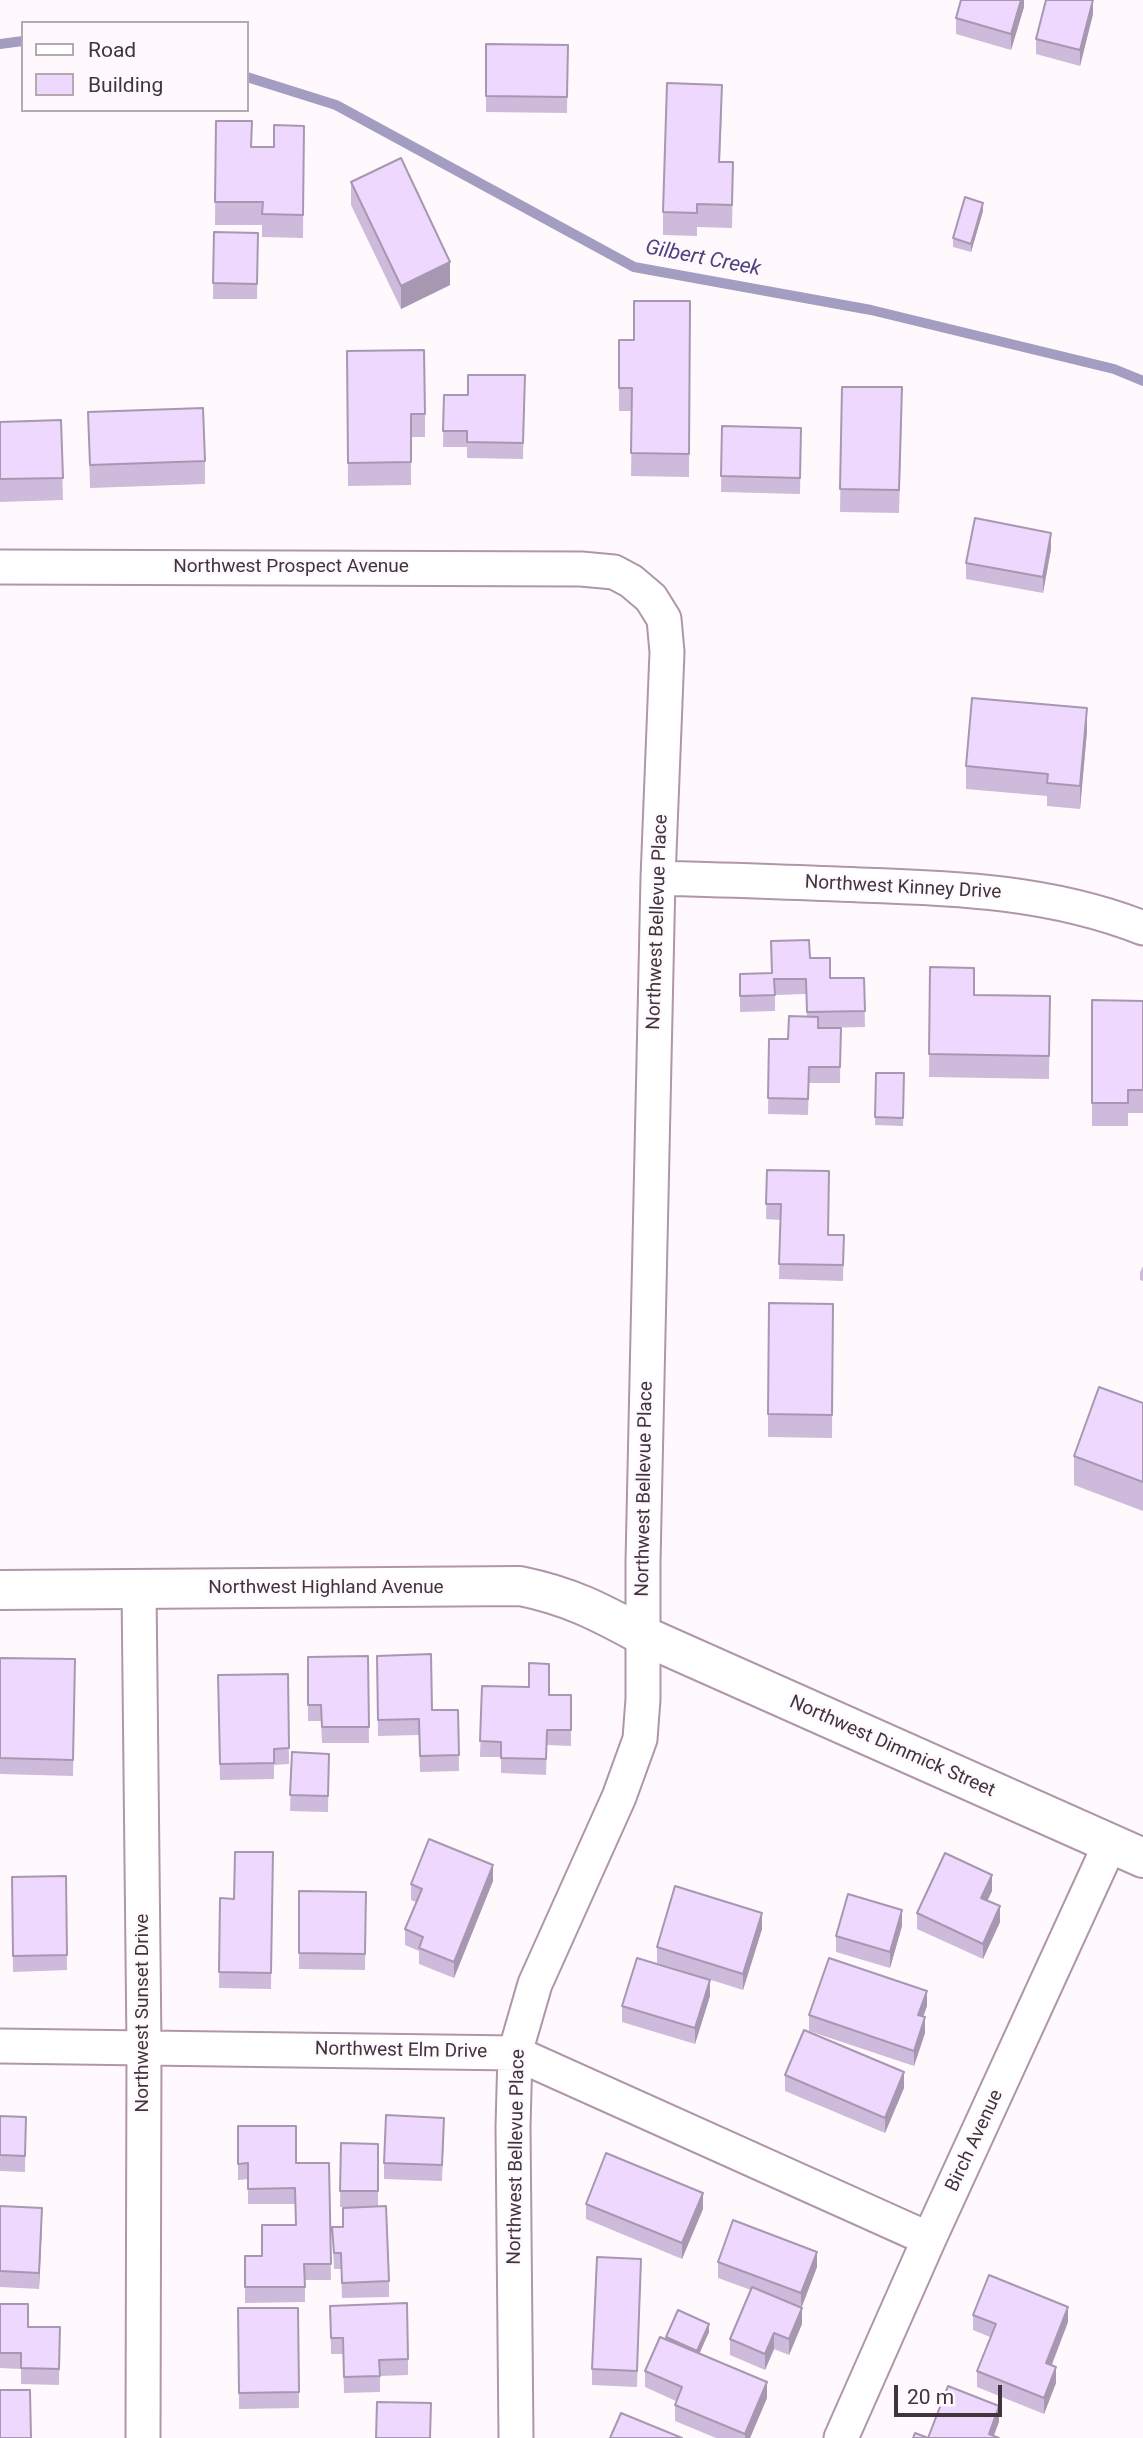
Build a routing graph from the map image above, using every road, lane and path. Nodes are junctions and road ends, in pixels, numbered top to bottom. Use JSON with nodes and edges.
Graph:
{"nodes":[{"id":1,"x":0,"y":567,"type":"edge"},
{"id":2,"x":581,"y":569,"type":"joint"},
{"id":3,"x":658,"y":878,"type":"junction"},
{"id":4,"x":1143,"y":928,"type":"edge"},
{"id":5,"x":139,"y":1589,"type":"junction"},
{"id":6,"x":0,"y":1590,"type":"edge"},
{"id":7,"x":642,"y":1635,"type":"junction"},
{"id":8,"x":1127,"y":1851,"type":"edge"},
{"id":9,"x":0,"y":2046,"type":"edge"},
{"id":10,"x":144,"y":2046,"type":"junction"},
{"id":11,"x":515,"y":2053,"type":"junction"},
{"id":12,"x":929,"y":2239,"type":"junction"},
{"id":13,"x":142,"y":2438,"type":"edge"},
{"id":14,"x":516,"y":2438,"type":"edge"},
{"id":15,"x":841,"y":2438,"type":"edge"}],
"edges":[{"from":1,"to":2,"type":"street","name":"Northwest Prospect Avenue"},
{"from":2,"to":3,"type":"street","name":"Northwest Bellevue Place"},
{"from":3,"to":4,"type":"street","name":"Northwest Kinney Drive"},
{"from":3,"to":7,"type":"street","name":"Northwest Bellevue Place"},
{"from":5,"to":6,"type":"main road","name":"Northwest Highland Avenue"},
{"from":5,"to":7,"type":"main road","name":"Northwest Highland Avenue"},
{"from":5,"to":10,"type":"street","name":"Northwest Sunset Drive"},
{"from":7,"to":8,"type":"main road","name":"Northwest Dimmick Street"},
{"from":7,"to":11,"type":"street","name":"Northwest Bellevue Place"},
{"from":8,"to":12,"type":"street","name":"Birch Avenue"},
{"from":9,"to":10,"type":"street","name":"Northwest Elm Drive"},
{"from":10,"to":11,"type":"street","name":"Northwest Elm Drive"},
{"from":10,"to":13,"type":"street","name":"Northwest Sunset Drive"},
{"from":11,"to":12,"type":"street","name":"Northwest Elm Drive"},
{"from":11,"to":14,"type":"street","name":"Northwest Bellevue Place"},
{"from":12,"to":15,"type":"street","name":"Birch Avenue"}]}
